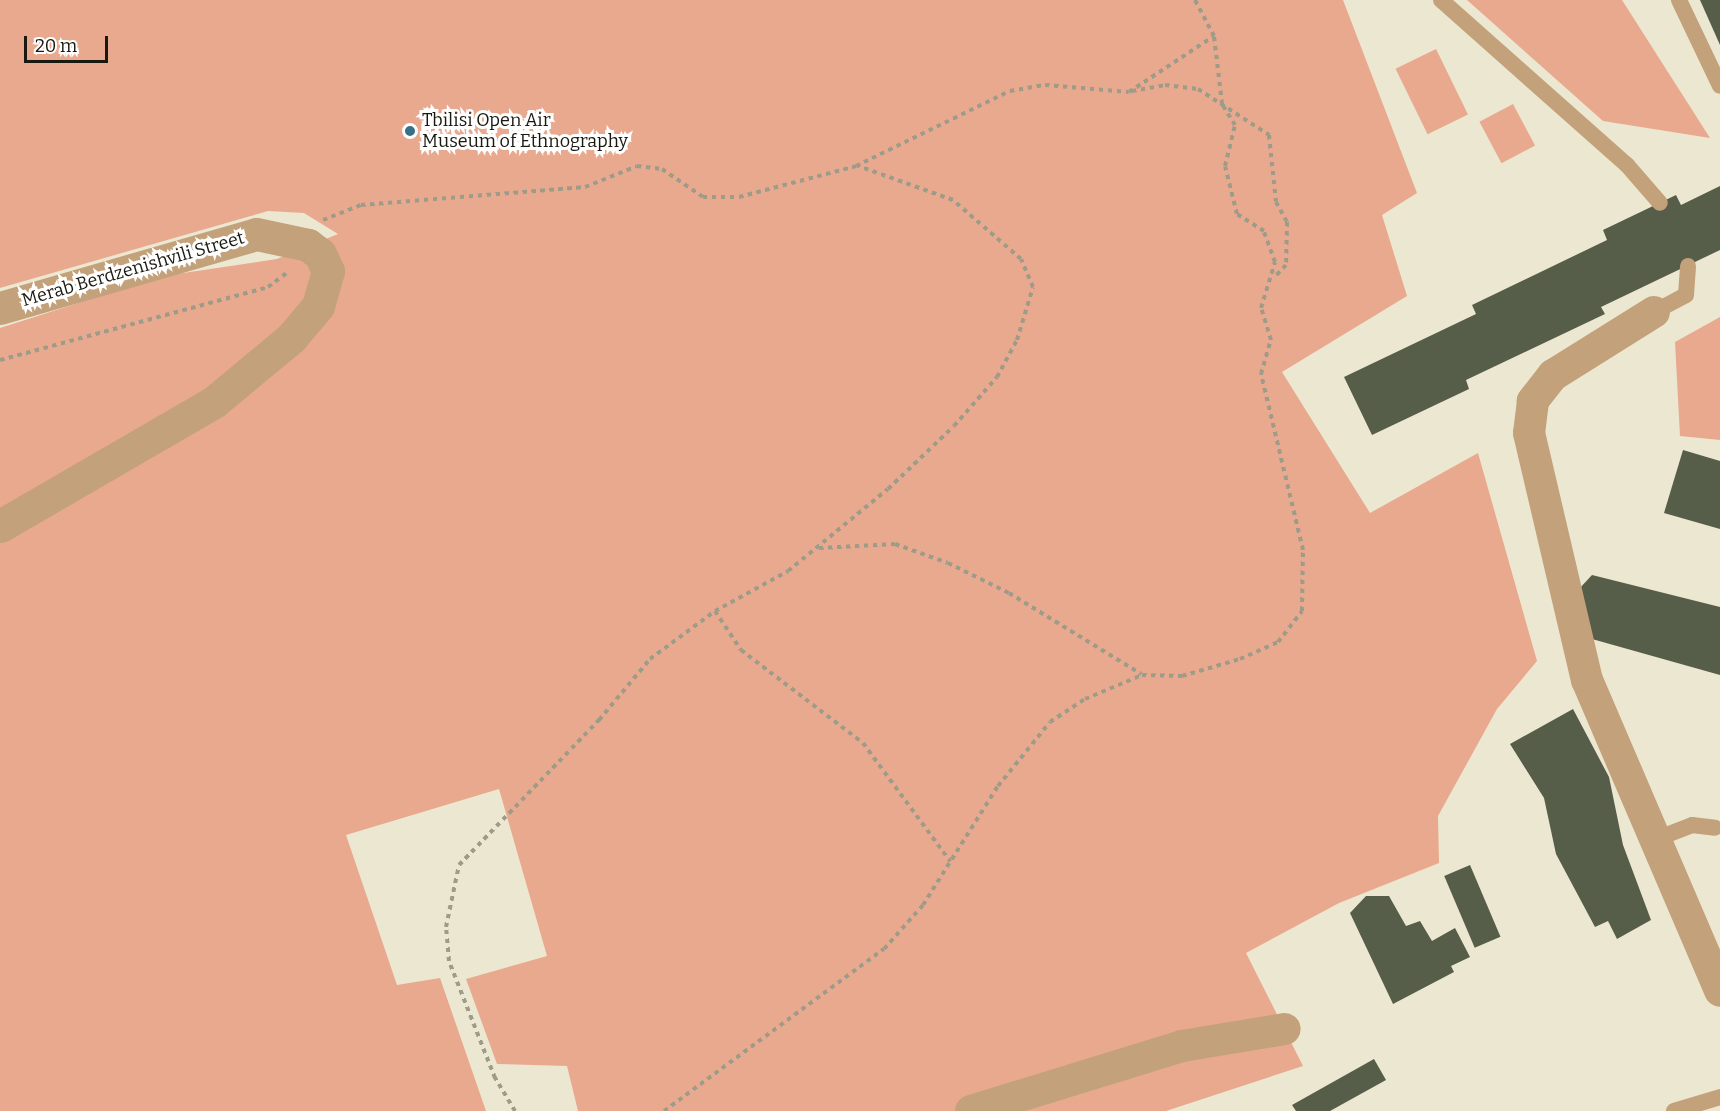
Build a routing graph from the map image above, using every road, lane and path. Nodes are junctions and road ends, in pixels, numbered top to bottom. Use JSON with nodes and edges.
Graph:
{"nodes":[{"id":1,"x":1195,"y":0,"type":"edge"},
{"id":2,"x":1441,"y":0,"type":"edge"},
{"id":3,"x":1679,"y":0,"type":"edge"},
{"id":4,"x":1214,"y":36,"type":"junction"},
{"id":5,"x":1720,"y":86,"type":"edge"},
{"id":6,"x":1129,"y":92,"type":"junction"},
{"id":7,"x":1222,"y":104,"type":"junction"},
{"id":8,"x":856,"y":165,"type":"junction"},
{"id":9,"x":1660,"y":203,"type":"dead end"},
{"id":10,"x":323,"y":220,"type":"dead end"},
{"id":11,"x":1688,"y":266,"type":"dead end"},
{"id":12,"x":294,"y":267,"type":"dead end"},
{"id":13,"x":1275,"y":277,"type":"junction"},
{"id":14,"x":0,"y":308,"type":"edge"},
{"id":15,"x":1654,"y":312,"type":"joint"},
{"id":16,"x":0,"y":360,"type":"edge"},
{"id":17,"x":0,"y":526,"type":"edge"},
{"id":18,"x":819,"y":548,"type":"junction"},
{"id":19,"x":715,"y":611,"type":"junction"},
{"id":20,"x":1142,"y":675,"type":"junction"},
{"id":21,"x":1715,"y":828,"type":"dead end"},
{"id":22,"x":1656,"y":839,"type":"junction"},
{"id":23,"x":950,"y":861,"type":"junction"},
{"id":24,"x":1720,"y":991,"type":"edge"},
{"id":25,"x":1285,"y":1029,"type":"dead end"},
{"id":26,"x":1720,"y":1097,"type":"edge"},
{"id":27,"x":515,"y":1111,"type":"edge"},
{"id":28,"x":664,"y":1111,"type":"edge"},
{"id":29,"x":971,"y":1111,"type":"edge"},
{"id":30,"x":1674,"y":1111,"type":"edge"}],
"edges":[{"from":1,"to":4,"type":"path"},
{"from":2,"to":9,"type":"lane"},
{"from":3,"to":5,"type":"lane"},
{"from":4,"to":6,"type":"path"},
{"from":4,"to":7,"type":"path"},
{"from":6,"to":7,"type":"path"},
{"from":6,"to":8,"type":"path"},
{"from":7,"to":13,"type":"path"},
{"from":7,"to":13,"type":"path"},
{"from":8,"to":10,"type":"path"},
{"from":8,"to":18,"type":"path"},
{"from":11,"to":15,"type":"lane"},
{"from":12,"to":16,"type":"path"},
{"from":13,"to":20,"type":"path"},
{"from":14,"to":17,"type":"street","name":"Merab Berdzenishvili Street"},
{"from":15,"to":22,"type":"street"},
{"from":18,"to":19,"type":"path"},
{"from":18,"to":20,"type":"path"},
{"from":19,"to":23,"type":"path"},
{"from":19,"to":27,"type":"path"},
{"from":20,"to":23,"type":"path"},
{"from":21,"to":22,"type":"lane"},
{"from":22,"to":24,"type":"street"},
{"from":23,"to":28,"type":"path"},
{"from":25,"to":29,"type":"street"},
{"from":26,"to":30,"type":"lane"}]}
